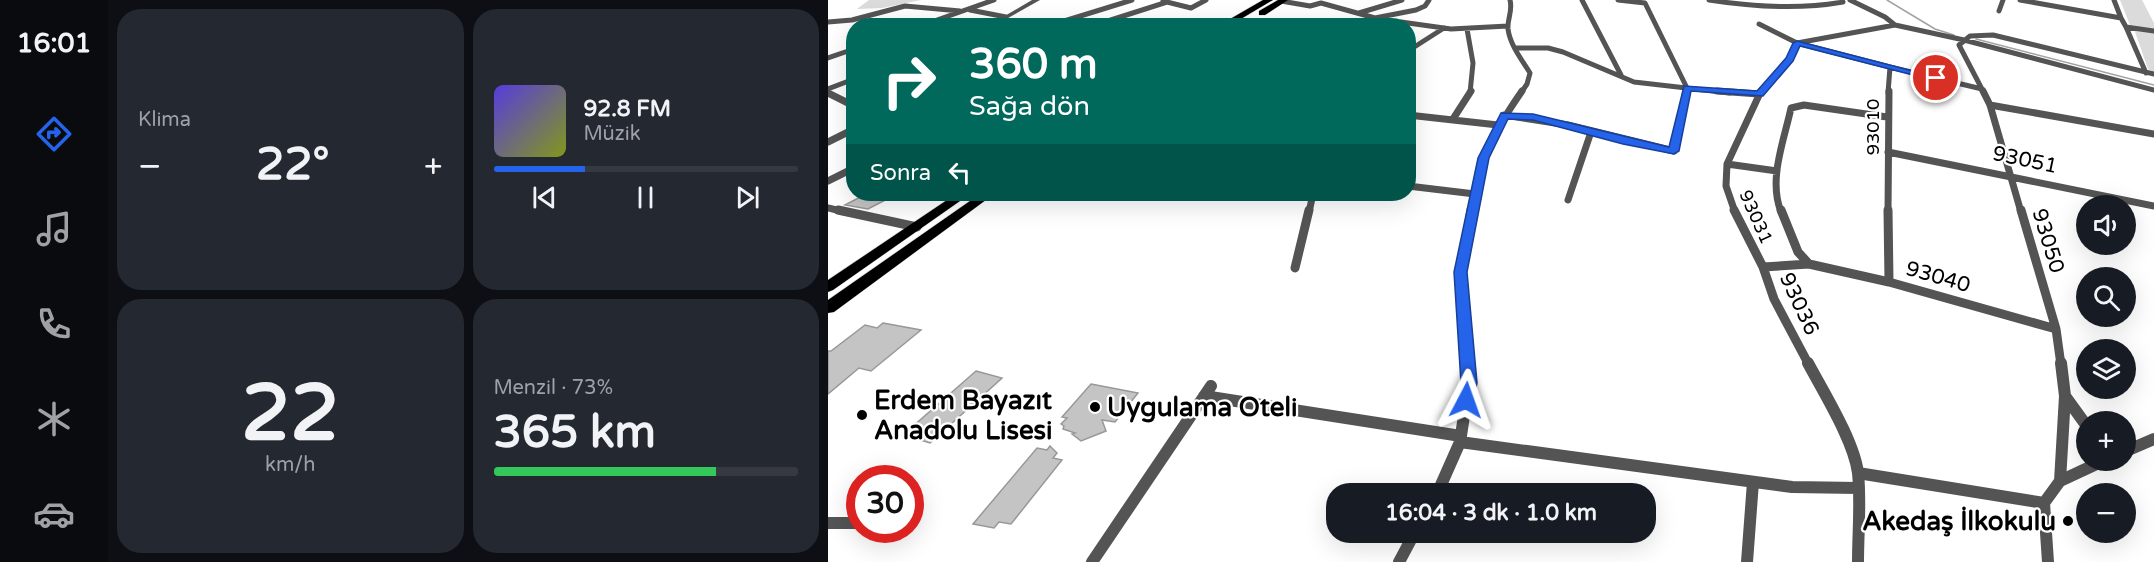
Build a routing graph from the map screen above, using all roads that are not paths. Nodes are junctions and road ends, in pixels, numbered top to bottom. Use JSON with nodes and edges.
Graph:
{"nodes":[{"id":1,"x":994,"y":0,"type":"edge"},
{"id":2,"x":1037,"y":0,"type":"edge"},
{"id":3,"x":1132,"y":0,"type":"edge"},
{"id":4,"x":1158,"y":0,"type":"edge"},
{"id":5,"x":1206,"y":0,"type":"edge"},
{"id":6,"x":1269,"y":0,"type":"edge"},
{"id":7,"x":1331,"y":0,"type":"edge"},
{"id":8,"x":1402,"y":0,"type":"edge"},
{"id":9,"x":1429,"y":0,"type":"edge"},
{"id":10,"x":1510,"y":0,"type":"edge"},
{"id":11,"x":1582,"y":0,"type":"edge"},
{"id":12,"x":1618,"y":0,"type":"edge"},
{"id":13,"x":1709,"y":0,"type":"edge"},
{"id":14,"x":1842,"y":0,"type":"edge"},
{"id":15,"x":1850,"y":0,"type":"edge"},
{"id":16,"x":2003,"y":0,"type":"edge"},
{"id":17,"x":2020,"y":0,"type":"edge"},
{"id":18,"x":2114,"y":0,"type":"edge"},
{"id":19,"x":1283,"y":1,"type":"edge"},
{"id":20,"x":1167,"y":2,"type":"junction"},
{"id":21,"x":1322,"y":3,"type":"junction"},
{"id":22,"x":969,"y":9,"type":"junction"},
{"id":23,"x":960,"y":11,"type":"junction"},
{"id":24,"x":1999,"y":11,"type":"dead end"},
{"id":25,"x":1357,"y":14,"type":"junction"},
{"id":26,"x":1006,"y":17,"type":"joint"},
{"id":27,"x":860,"y":18,"type":"edge"},
{"id":28,"x":941,"y":18,"type":"edge"},
{"id":29,"x":1074,"y":18,"type":"edge"},
{"id":30,"x":1117,"y":18,"type":"edge"},
{"id":31,"x":1236,"y":18,"type":"edge"},
{"id":32,"x":1255,"y":18,"type":"edge"},
{"id":33,"x":1375,"y":18,"type":"joint"},
{"id":34,"x":2121,"y":18,"type":"junction"},
{"id":35,"x":846,"y":20,"type":"edge"},
{"id":36,"x":828,"y":22,"type":"edge"},
{"id":37,"x":1759,"y":24,"type":"dead end"},
{"id":38,"x":1895,"y":25,"type":"junction"},
{"id":39,"x":1416,"y":26,"type":"edge"},
{"id":40,"x":1508,"y":26,"type":"junction"},
{"id":41,"x":2126,"y":27,"type":"junction"},
{"id":42,"x":1444,"y":28,"type":"junction"},
{"id":43,"x":1467,"y":29,"type":"junction"},
{"id":44,"x":2154,"y":31,"type":"edge"},
{"id":45,"x":1964,"y":40,"type":"junction"},
{"id":46,"x":1797,"y":43,"type":"junction"},
{"id":47,"x":1416,"y":46,"type":"edge"},
{"id":48,"x":1516,"y":48,"type":"junction"},
{"id":49,"x":846,"y":51,"type":"edge"},
{"id":50,"x":828,"y":57,"type":"edge"},
{"id":51,"x":1890,"y":67,"type":"junction"},
{"id":52,"x":2146,"y":73,"type":"junction"},
{"id":53,"x":2154,"y":74,"type":"edge"},
{"id":54,"x":1621,"y":75,"type":"junction"},
{"id":55,"x":846,"y":83,"type":"edge"},
{"id":56,"x":1687,"y":88,"type":"junction"},
{"id":57,"x":1982,"y":89,"type":"junction"},
{"id":58,"x":2154,"y":90,"type":"edge"},
{"id":59,"x":828,"y":91,"type":"edge"},
{"id":60,"x":1759,"y":94,"type":"junction"},
{"id":61,"x":846,"y":101,"type":"edge"},
{"id":62,"x":1990,"y":105,"type":"junction"},
{"id":63,"x":1504,"y":115,"type":"junction"},
{"id":64,"x":1416,"y":116,"type":"edge"},
{"id":65,"x":1887,"y":117,"type":"junction"},
{"id":66,"x":1453,"y":119,"type":"junction"},
{"id":67,"x":1498,"y":125,"type":"junction"},
{"id":68,"x":1591,"y":132,"type":"junction"},
{"id":69,"x":846,"y":133,"type":"edge"},
{"id":70,"x":2154,"y":134,"type":"edge"},
{"id":71,"x":828,"y":142,"type":"edge"},
{"id":72,"x":1888,"y":152,"type":"junction"},
{"id":73,"x":1727,"y":164,"type":"junction"},
{"id":74,"x":1777,"y":171,"type":"junction"},
{"id":75,"x":846,"y":172,"type":"edge"},
{"id":76,"x":2009,"y":175,"type":"junction"},
{"id":77,"x":828,"y":181,"type":"edge"},
{"id":78,"x":1416,"y":187,"type":"edge"},
{"id":79,"x":1475,"y":194,"type":"junction"},
{"id":80,"x":1568,"y":200,"type":"dead end"},
{"id":81,"x":954,"y":201,"type":"edge"},
{"id":82,"x":978,"y":201,"type":"edge"},
{"id":83,"x":1311,"y":201,"type":"edge"},
{"id":84,"x":2154,"y":206,"type":"edge"},
{"id":85,"x":828,"y":208,"type":"edge"},
{"id":86,"x":916,"y":227,"type":"junction"},
{"id":87,"x":1809,"y":264,"type":"junction"},
{"id":88,"x":1763,"y":267,"type":"junction"},
{"id":89,"x":1295,"y":268,"type":"dead end"},
{"id":90,"x":1889,"y":282,"type":"junction"},
{"id":91,"x":828,"y":286,"type":"edge"},
{"id":92,"x":828,"y":308,"type":"edge"},
{"id":93,"x":2056,"y":329,"type":"junction"},
{"id":94,"x":2065,"y":396,"type":"junction"},
{"id":95,"x":2076,"y":411,"type":"edge"},
{"id":96,"x":1460,"y":439,"type":"junction"},
{"id":97,"x":2154,"y":439,"type":"edge"},
{"id":98,"x":2136,"y":443,"type":"edge"},
{"id":99,"x":2142,"y":443,"type":"junction"},
{"id":100,"x":2136,"y":446,"type":"edge"},
{"id":101,"x":2081,"y":471,"type":"edge"},
{"id":102,"x":1858,"y":473,"type":"junction"},
{"id":103,"x":2060,"y":481,"type":"junction"},
{"id":104,"x":1753,"y":482,"type":"junction"},
{"id":105,"x":1443,"y":483,"type":"edge"},
{"id":106,"x":1858,"y":488,"type":"junction"},
{"id":107,"x":2044,"y":503,"type":"junction"},
{"id":108,"x":828,"y":523,"type":"edge"},
{"id":109,"x":846,"y":523,"type":"edge"},
{"id":110,"x":1409,"y":543,"type":"edge"},
{"id":111,"x":1092,"y":562,"type":"edge"},
{"id":112,"x":1399,"y":562,"type":"edge"},
{"id":113,"x":1747,"y":562,"type":"edge"},
{"id":114,"x":1858,"y":562,"type":"edge"},
{"id":115,"x":2048,"y":562,"type":"edge"}],
"edges":[{"from":1,"to":22,"type":"street"},
{"from":2,"to":26,"type":"street"},
{"from":3,"to":29,"type":"street"},
{"from":4,"to":20,"type":"street"},
{"from":5,"to":20,"type":"street"},
{"from":6,"to":31,"type":"main road"},
{"from":7,"to":21,"type":"street"},
{"from":8,"to":25,"type":"street"},
{"from":9,"to":33,"type":"street"},
{"from":10,"to":40,"type":"street"},
{"from":11,"to":54,"type":"street"},
{"from":12,"to":56,"type":"street"},
{"from":13,"to":14,"type":"street"},
{"from":15,"to":38,"type":"street"},
{"from":16,"to":24,"type":"street"},
{"from":17,"to":34,"type":"street"},
{"from":18,"to":34,"type":"street"},
{"from":19,"to":21,"type":"street"},
{"from":19,"to":32,"type":"main road"},
{"from":20,"to":30,"type":"street"},
{"from":21,"to":25,"type":"street"},
{"from":22,"to":23,"type":"street"},
{"from":22,"to":26,"type":"street"},
{"from":23,"to":27,"type":"street"},
{"from":23,"to":28,"type":"street"},
{"from":25,"to":33,"type":"street"},
{"from":34,"to":41,"type":"street"},
{"from":35,"to":36,"type":"street"},
{"from":37,"to":46,"type":"street"},
{"from":38,"to":45,"type":"street"},
{"from":38,"to":46,"type":"street"},
{"from":39,"to":42,"type":"street"},
{"from":40,"to":43,"type":"street"},
{"from":40,"to":48,"type":"street"},
{"from":41,"to":44,"type":"street"},
{"from":41,"to":52,"type":"street"},
{"from":42,"to":43,"type":"street"},
{"from":42,"to":47,"type":"street"},
{"from":43,"to":66,"type":"street"},
{"from":45,"to":52,"type":"street"},
{"from":45,"to":57,"type":"street","name":"93050"},
{"from":45,"to":58,"type":"street"},
{"from":46,"to":51,"type":"street"},
{"from":46,"to":60,"type":"street","name":"93031"},
{"from":48,"to":54,"type":"street"},
{"from":48,"to":63,"type":"street"},
{"from":49,"to":50,"type":"street"},
{"from":51,"to":57,"type":"street"},
{"from":51,"to":65,"type":"street","name":"93010"},
{"from":52,"to":53,"type":"street"},
{"from":54,"to":56,"type":"street"},
{"from":55,"to":59,"type":"street"},
{"from":56,"to":60,"type":"street"},
{"from":56,"to":68,"type":"street"},
{"from":57,"to":62,"type":"street","name":"93050"},
{"from":59,"to":61,"type":"street"},
{"from":60,"to":73,"type":"street","name":"93031"},
{"from":62,"to":70,"type":"street"},
{"from":62,"to":76,"type":"street","name":"93050"},
{"from":63,"to":67,"type":"street"},
{"from":63,"to":68,"type":"street"},
{"from":64,"to":66,"type":"street"},
{"from":65,"to":72,"type":"street","name":"93010"},
{"from":65,"to":74,"type":"street","name":"93036"},
{"from":66,"to":67,"type":"street"},
{"from":67,"to":79,"type":"street"},
{"from":68,"to":80,"type":"street"},
{"from":69,"to":71,"type":"street"},
{"from":72,"to":76,"type":"street","name":"93051"},
{"from":72,"to":90,"type":"street","name":"93010"},
{"from":73,"to":74,"type":"street"},
{"from":73,"to":88,"type":"street","name":"93031"},
{"from":74,"to":87,"type":"street","name":"93036"},
{"from":75,"to":77,"type":"street"},
{"from":76,"to":84,"type":"street","name":"93051"},
{"from":76,"to":93,"type":"street","name":"93050"},
{"from":78,"to":79,"type":"street"},
{"from":79,"to":96,"type":"street"},
{"from":81,"to":86,"type":"main road"},
{"from":82,"to":92,"type":"main road"},
{"from":83,"to":89,"type":"street"},
{"from":85,"to":86,"type":"street"},
{"from":86,"to":91,"type":"main road"},
{"from":87,"to":88,"type":"street","name":"93036"},
{"from":87,"to":90,"type":"street","name":"93040"},
{"from":88,"to":102,"type":"street","name":"93036"},
{"from":90,"to":93,"type":"street","name":"93040"},
{"from":93,"to":94,"type":"street","name":"93050"},
{"from":94,"to":95,"type":"street"},
{"from":94,"to":103,"type":"street","name":"93050"},
{"from":96,"to":104,"type":"street"},
{"from":96,"to":105,"type":"street"},
{"from":96,"to":111,"type":"street"},
{"from":97,"to":99,"type":"street"},
{"from":98,"to":99,"type":"street"},
{"from":99,"to":100,"type":"street"},
{"from":101,"to":103,"type":"street"},
{"from":102,"to":106,"type":"street"},
{"from":102,"to":107,"type":"street"},
{"from":103,"to":107,"type":"street"},
{"from":104,"to":106,"type":"street"},
{"from":104,"to":113,"type":"street"},
{"from":106,"to":114,"type":"street"},
{"from":107,"to":115,"type":"street"},
{"from":108,"to":109,"type":"street"},
{"from":110,"to":112,"type":"street"}]}
